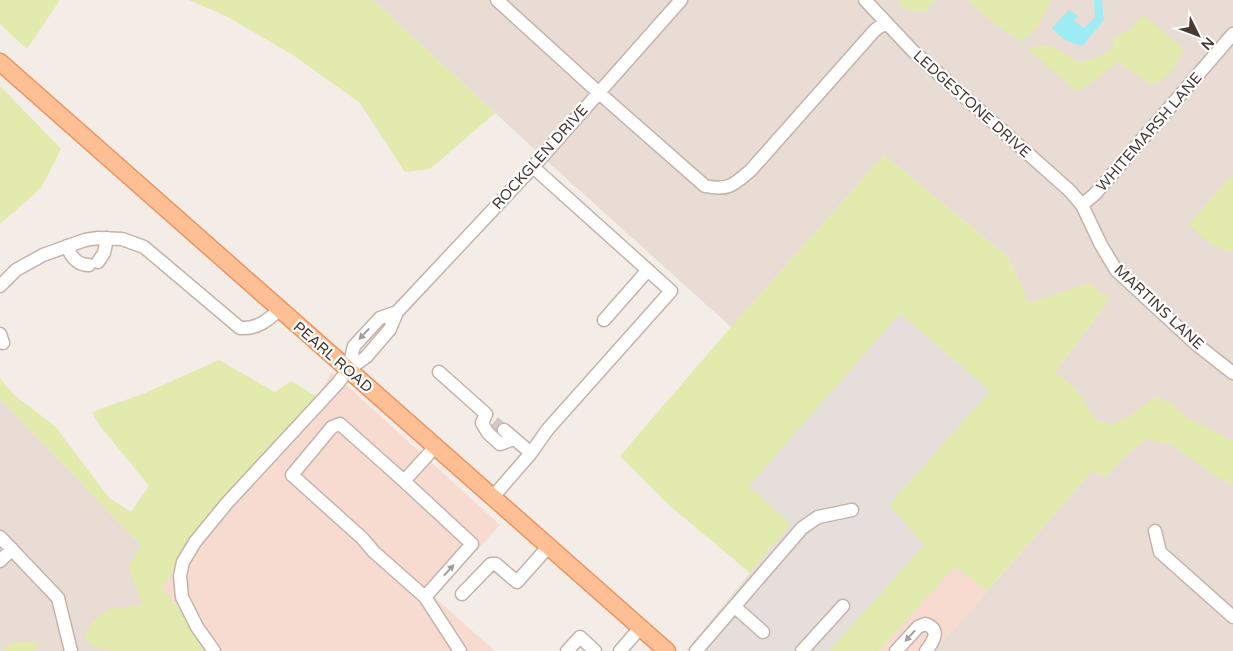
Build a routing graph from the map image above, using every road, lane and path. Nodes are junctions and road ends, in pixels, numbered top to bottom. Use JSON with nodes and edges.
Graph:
{"nodes":[{"id":1,"x":497,"y":0,"type":"edge"},
{"id":2,"x":681,"y":0,"type":"edge"},
{"id":3,"x":865,"y":0,"type":"edge"},
{"id":4,"x":885,"y":23,"type":"junction"},
{"id":5,"x":1233,"y":34,"type":"edge"},
{"id":6,"x":0,"y":62,"type":"edge"},
{"id":7,"x":598,"y":92,"type":"junction"},
{"id":8,"x":533,"y":167,"type":"junction"},
{"id":9,"x":1082,"y":205,"type":"junction"},
{"id":10,"x":106,"y":238,"type":"junction"},
{"id":11,"x":67,"y":246,"type":"junction"},
{"id":12,"x":648,"y":270,"type":"junction"},
{"id":13,"x":0,"y":286,"type":"edge"},
{"id":14,"x":279,"y":310,"type":"junction"},
{"id":15,"x":604,"y":320,"type":"dead end"},
{"id":16,"x":348,"y":370,"type":"junction"},
{"id":17,"x":439,"y":372,"type":"dead end"},
{"id":18,"x":1233,"y":373,"type":"edge"},
{"id":19,"x":495,"y":422,"type":"junction"},
{"id":20,"x":514,"y":439,"type":"junction"},
{"id":21,"x":435,"y":447,"type":"junction"},
{"id":22,"x":531,"y":453,"type":"junction"},
{"id":23,"x":404,"y":481,"type":"junction"},
{"id":24,"x":492,"y":498,"type":"junction"},
{"id":25,"x":852,"y":510,"type":"dead end"},
{"id":26,"x":1155,"y":531,"type":"dead end"},
{"id":27,"x":0,"y":537,"type":"edge"},
{"id":28,"x":548,"y":547,"type":"junction"},
{"id":29,"x":12,"y":549,"type":"junction"},
{"id":30,"x":0,"y":562,"type":"edge"},
{"id":31,"x":462,"y":594,"type":"dead end"},
{"id":32,"x":425,"y":597,"type":"junction"},
{"id":33,"x":843,"y":606,"type":"dead end"},
{"id":34,"x":734,"y":607,"type":"junction"},
{"id":35,"x":1233,"y":617,"type":"edge"},
{"id":36,"x":640,"y":628,"type":"junction"},
{"id":37,"x":763,"y":632,"type":"dead end"},
{"id":38,"x":71,"y":651,"type":"edge"},
{"id":39,"x":214,"y":651,"type":"edge"},
{"id":40,"x":460,"y":651,"type":"edge"},
{"id":41,"x":567,"y":651,"type":"edge"},
{"id":42,"x":595,"y":651,"type":"edge"},
{"id":43,"x":620,"y":651,"type":"edge"},
{"id":44,"x":666,"y":651,"type":"edge"},
{"id":45,"x":696,"y":651,"type":"edge"},
{"id":46,"x":802,"y":651,"type":"edge"},
{"id":47,"x":896,"y":651,"type":"edge"},
{"id":48,"x":926,"y":651,"type":"edge"}],
"edges":[{"from":1,"to":7,"type":"street"},
{"from":2,"to":7,"type":"street","name":"ROCKGLEN DRIVE"},
{"from":3,"to":4,"type":"street","name":"LEDGESTONE DRIVE"},
{"from":4,"to":7,"type":"street"},
{"from":4,"to":9,"type":"street","name":"LEDGESTONE DRIVE"},
{"from":5,"to":9,"type":"street","name":"WHITEMARSH LANE"},
{"from":6,"to":14,"type":"main road","name":"PEARL ROAD"},
{"from":7,"to":8,"type":"street","name":"ROCKGLEN DRIVE"},
{"from":8,"to":12,"type":"street"},
{"from":8,"to":16,"type":"street","name":"ROCKGLEN DRIVE"},
{"from":9,"to":18,"type":"street","name":"MARTINS LANE"},
{"from":10,"to":11,"type":"street"},
{"from":10,"to":11,"type":"street"},
{"from":10,"to":14,"type":"street"},
{"from":11,"to":13,"type":"street"},
{"from":12,"to":15,"type":"street"},
{"from":12,"to":22,"type":"street"},
{"from":14,"to":16,"type":"main road","name":"PEARL ROAD"},
{"from":16,"to":21,"type":"main road","name":"PEARL ROAD"},
{"from":16,"to":39,"type":"street","name":"ROCKGLEN DRIVE"},
{"from":17,"to":19,"type":"street"},
{"from":19,"to":20,"type":"street"},
{"from":19,"to":20,"type":"street"},
{"from":20,"to":22,"type":"street"},
{"from":21,"to":23,"type":"street"},
{"from":21,"to":24,"type":"main road","name":"PEARL ROAD"},
{"from":22,"to":24,"type":"street"},
{"from":32,"to":23,"type":"street","one_way":true},
{"from":23,"to":32,"type":"street"},
{"from":24,"to":28,"type":"main road","name":"PEARL ROAD"},
{"from":25,"to":34,"type":"street"},
{"from":26,"to":35,"type":"street"},
{"from":27,"to":29,"type":"street"},
{"from":28,"to":31,"type":"street"},
{"from":28,"to":36,"type":"main road","name":"PEARL ROAD"},
{"from":29,"to":30,"type":"street"},
{"from":29,"to":38,"type":"street"},
{"from":32,"to":40,"type":"street"},
{"from":33,"to":46,"type":"street"},
{"from":34,"to":37,"type":"street"},
{"from":34,"to":45,"type":"street"},
{"from":36,"to":43,"type":"street"},
{"from":36,"to":44,"type":"main road","name":"PEARL ROAD"},
{"from":41,"to":42,"type":"street"},
{"from":48,"to":47,"type":"street","one_way":true}]}
